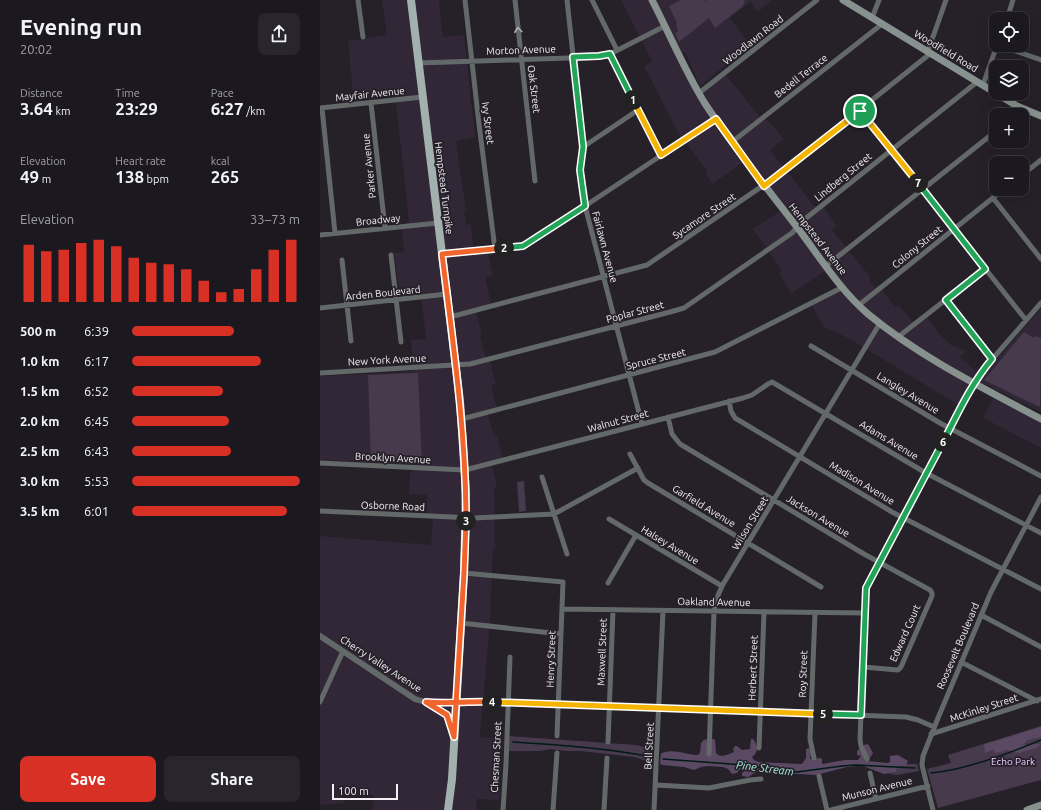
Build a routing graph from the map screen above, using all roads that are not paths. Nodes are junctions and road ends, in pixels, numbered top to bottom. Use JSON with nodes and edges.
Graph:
{"nodes":[{"id":1,"x":358,"y":0,"type":"edge"},
{"id":2,"x":411,"y":0,"type":"edge"},
{"id":3,"x":465,"y":0,"type":"edge"},
{"id":4,"x":515,"y":0,"type":"edge"},
{"id":5,"x":566,"y":0,"type":"edge"},
{"id":6,"x":592,"y":0,"type":"edge"},
{"id":7,"x":652,"y":0,"type":"edge"},
{"id":8,"x":817,"y":0,"type":"edge"},
{"id":9,"x":843,"y":0,"type":"edge"},
{"id":10,"x":879,"y":0,"type":"edge"},
{"id":11,"x":946,"y":0,"type":"edge"},
{"id":12,"x":1013,"y":0,"type":"edge"},
{"id":13,"x":1009,"y":12,"type":"edge"},
{"id":14,"x":872,"y":18,"type":"junction"},
{"id":15,"x":882,"y":24,"type":"junction"},
{"id":16,"x":665,"y":26,"type":"junction"},
{"id":17,"x":363,"y":37,"type":"dead end"},
{"id":18,"x":618,"y":50,"type":"junction"},
{"id":19,"x":929,"y":52,"type":"junction"},
{"id":20,"x":995,"y":52,"type":"edge"},
{"id":21,"x":1018,"y":52,"type":"edge"},
{"id":22,"x":610,"y":54,"type":"junction"},
{"id":23,"x":573,"y":57,"type":"junction"},
{"id":24,"x":521,"y":60,"type":"junction"},
{"id":25,"x":1041,"y":60,"type":"edge"},
{"id":26,"x":472,"y":61,"type":"junction"},
{"id":27,"x":418,"y":63,"type":"junction"},
{"id":28,"x":980,"y":84,"type":"junction"},
{"id":29,"x":699,"y":93,"type":"junction"},
{"id":30,"x":422,"y":97,"type":"junction"},
{"id":31,"x":372,"y":103,"type":"junction"},
{"id":32,"x":321,"y":108,"type":"edge"},
{"id":33,"x":1021,"y":108,"type":"edge"},
{"id":34,"x":638,"y":110,"type":"junction"},
{"id":35,"x":860,"y":111,"type":"junction"},
{"id":36,"x":1029,"y":111,"type":"edge"},
{"id":37,"x":1041,"y":116,"type":"edge"},
{"id":38,"x":716,"y":119,"type":"junction"},
{"id":39,"x":989,"y":137,"type":"edge"},
{"id":40,"x":732,"y":142,"type":"junction"},
{"id":41,"x":583,"y":147,"type":"junction"},
{"id":42,"x":891,"y":150,"type":"junction"},
{"id":43,"x":661,"y":155,"type":"junction"},
{"id":44,"x":1041,"y":160,"type":"edge"},
{"id":45,"x":1029,"y":169,"type":"edge"},
{"id":46,"x":535,"y":181,"type":"dead end"},
{"id":47,"x":764,"y":186,"type":"junction"},
{"id":48,"x":923,"y":190,"type":"junction"},
{"id":49,"x":995,"y":196,"type":"edge"},
{"id":50,"x":993,"y":198,"type":"junction"},
{"id":51,"x":585,"y":206,"type":"junction"},
{"id":52,"x":438,"y":222,"type":"junction"},
{"id":53,"x":385,"y":228,"type":"junction"},
{"id":54,"x":798,"y":228,"type":"junction"},
{"id":55,"x":954,"y":229,"type":"junction"},
{"id":56,"x":335,"y":233,"type":"junction"},
{"id":57,"x":320,"y":235,"type":"edge"},
{"id":58,"x":495,"y":249,"type":"junction"},
{"id":59,"x":442,"y":254,"type":"junction"},
{"id":60,"x":391,"y":255,"type":"dead end"},
{"id":61,"x":1041,"y":258,"type":"edge"},
{"id":62,"x":342,"y":260,"type":"dead end"},
{"id":63,"x":826,"y":266,"type":"junction"},
{"id":64,"x":985,"y":269,"type":"junction"},
{"id":65,"x":604,"y":277,"type":"junction"},
{"id":66,"x":843,"y":287,"type":"junction"},
{"id":67,"x":447,"y":294,"type":"junction"},
{"id":68,"x":397,"y":300,"type":"junction"},
{"id":69,"x":946,"y":300,"type":"junction"},
{"id":70,"x":1041,"y":303,"type":"edge"},
{"id":71,"x":347,"y":305,"type":"junction"},
{"id":72,"x":859,"y":305,"type":"junction"},
{"id":73,"x":320,"y":308,"type":"edge"},
{"id":74,"x":450,"y":317,"type":"junction"},
{"id":75,"x":1026,"y":320,"type":"junction"},
{"id":76,"x":880,"y":323,"type":"junction"},
{"id":77,"x":616,"y":326,"type":"junction"},
{"id":78,"x":898,"y":337,"type":"junction"},
{"id":79,"x":350,"y":341,"type":"dead end"},
{"id":80,"x":401,"y":342,"type":"dead end"},
{"id":81,"x":811,"y":346,"type":"dead end"},
{"id":82,"x":992,"y":359,"type":"junction"},
{"id":83,"x":456,"y":365,"type":"junction"},
{"id":84,"x":852,"y":370,"type":"junction"},
{"id":85,"x":320,"y":373,"type":"edge"},
{"id":86,"x":629,"y":375,"type":"junction"},
{"id":87,"x":772,"y":382,"type":"joint"},
{"id":88,"x":974,"y":383,"type":"junction"},
{"id":89,"x":729,"y":401,"type":"junction"},
{"id":90,"x":826,"y":413,"type":"junction"},
{"id":91,"x":668,"y":417,"type":"junction"},
{"id":92,"x":1041,"y":418,"type":"edge"},
{"id":93,"x":462,"y":419,"type":"junction"},
{"id":94,"x":642,"y":424,"type":"junction"},
{"id":95,"x":950,"y":428,"type":"junction"},
{"id":96,"x":630,"y":454,"type":"dead end"},
{"id":97,"x":800,"y":456,"type":"junction"},
{"id":98,"x":320,"y":463,"type":"edge"},
{"id":99,"x":638,"y":468,"type":"junction"},
{"id":100,"x":465,"y":470,"type":"junction"},
{"id":101,"x":926,"y":473,"type":"junction"},
{"id":102,"x":1041,"y":476,"type":"edge"},
{"id":103,"x":542,"y":477,"type":"dead end"},
{"id":104,"x":1041,"y":497,"type":"edge"},
{"id":105,"x":774,"y":500,"type":"junction"},
{"id":106,"x":320,"y":511,"type":"edge"},
{"id":107,"x":554,"y":514,"type":"junction"},
{"id":108,"x":903,"y":517,"type":"junction"},
{"id":109,"x":466,"y":518,"type":"junction"},
{"id":110,"x":609,"y":519,"type":"dead end"},
{"id":111,"x":1026,"y":525,"type":"junction"},
{"id":112,"x":1041,"y":533,"type":"edge"},
{"id":113,"x":636,"y":535,"type":"junction"},
{"id":114,"x":748,"y":543,"type":"junction"},
{"id":115,"x":567,"y":554,"type":"dead end"},
{"id":116,"x":880,"y":562,"type":"junction"},
{"id":117,"x":1003,"y":570,"type":"junction"},
{"id":118,"x":464,"y":573,"type":"junction"},
{"id":119,"x":608,"y":583,"type":"dead end"},
{"id":120,"x":722,"y":586,"type":"junction"},
{"id":121,"x":821,"y":587,"type":"dead end"},
{"id":122,"x":1041,"y":589,"type":"edge"},
{"id":123,"x":932,"y":593,"type":"joint"},
{"id":124,"x":562,"y":609,"type":"junction"},
{"id":125,"x":613,"y":610,"type":"junction"},
{"id":126,"x":663,"y":611,"type":"junction"},
{"id":127,"x":714,"y":612,"type":"junction"},
{"id":128,"x":764,"y":612,"type":"junction"},
{"id":129,"x":815,"y":613,"type":"junction"},
{"id":130,"x":865,"y":614,"type":"junction"},
{"id":131,"x":981,"y":615,"type":"junction"},
{"id":132,"x":461,"y":623,"type":"junction"},
{"id":133,"x":561,"y":634,"type":"junction"},
{"id":134,"x":320,"y":636,"type":"edge"},
{"id":135,"x":1041,"y":647,"type":"edge"},
{"id":136,"x":343,"y":651,"type":"junction"},
{"id":137,"x":510,"y":657,"type":"dead end"},
{"id":138,"x":961,"y":662,"type":"junction"},
{"id":139,"x":863,"y":667,"type":"junction"},
{"id":140,"x":1039,"y":700,"type":"edge"},
{"id":141,"x":320,"y":702,"type":"edge"},
{"id":142,"x":426,"y":702,"type":"junction"},
{"id":143,"x":457,"y":702,"type":"junction"},
{"id":144,"x":508,"y":702,"type":"junction"},
{"id":145,"x":558,"y":704,"type":"junction"},
{"id":146,"x":609,"y":706,"type":"junction"},
{"id":147,"x":660,"y":708,"type":"junction"},
{"id":148,"x":710,"y":710,"type":"junction"},
{"id":149,"x":760,"y":712,"type":"junction"},
{"id":150,"x":811,"y":713,"type":"junction"},
{"id":151,"x":861,"y":715,"type":"junction"},
{"id":152,"x":934,"y":727,"type":"junction"},
{"id":153,"x":932,"y":734,"type":"junction"},
{"id":154,"x":557,"y":736,"type":"dead end"},
{"id":155,"x":454,"y":737,"type":"junction"},
{"id":156,"x":608,"y":742,"type":"dead end"},
{"id":157,"x":759,"y":748,"type":"dead end"},
{"id":158,"x":557,"y":753,"type":"dead end"},
{"id":159,"x":709,"y":754,"type":"dead end"},
{"id":160,"x":607,"y":758,"type":"dead end"},
{"id":161,"x":814,"y":758,"type":"dead end"},
{"id":162,"x":867,"y":759,"type":"dead end"},
{"id":163,"x":870,"y":773,"type":"dead end"},
{"id":164,"x":819,"y":776,"type":"dead end"},
{"id":165,"x":761,"y":779,"type":"dead end"},
{"id":166,"x":656,"y":785,"type":"junction"},
{"id":167,"x":928,"y":786,"type":"junction"},
{"id":168,"x":876,"y":799,"type":"junction"},
{"id":169,"x":1041,"y":806,"type":"edge"},
{"id":170,"x":448,"y":810,"type":"edge"},
{"id":171,"x":502,"y":810,"type":"edge"},
{"id":172,"x":553,"y":810,"type":"edge"},
{"id":173,"x":604,"y":810,"type":"edge"},
{"id":174,"x":654,"y":810,"type":"edge"},
{"id":175,"x":827,"y":810,"type":"edge"},
{"id":176,"x":831,"y":810,"type":"edge"},
{"id":177,"x":933,"y":810,"type":"edge"},
{"id":178,"x":1027,"y":810,"type":"edge"}],
"edges":[{"from":1,"to":17,"type":"street"},
{"from":2,"to":27,"type":"main road","name":"Hempstead Turnpike"},
{"from":3,"to":26,"type":"street","name":"Ivy Street"},
{"from":24,"to":4,"type":"street","name":"Oak Street","one_way":true},
{"from":5,"to":23,"type":"street","name":"Fairlawn Avenue"},
{"from":6,"to":18,"type":"street"},
{"from":7,"to":16,"type":"main road","name":"Hempstead Avenue"},
{"from":8,"to":29,"type":"street","name":"Woodlawn Road"},
{"from":9,"to":14,"type":"main road","name":"Woodfield Road"},
{"from":10,"to":14,"type":"street"},
{"from":11,"to":19,"type":"street"},
{"from":12,"to":13,"type":"street"},
{"from":14,"to":15,"type":"main road","name":"Woodfield Road"},
{"from":15,"to":19,"type":"main road","name":"Woodfield Road"},
{"from":15,"to":40,"type":"street","name":"Bedell Terrace"},
{"from":16,"to":18,"type":"street","name":"Morton Avenue"},
{"from":16,"to":29,"type":"main road","name":"Hempstead Avenue"},
{"from":18,"to":22,"type":"street","name":"Morton Avenue"},
{"from":19,"to":28,"type":"main road","name":"Woodfield Road"},
{"from":19,"to":35,"type":"street","name":"Sycamore Street"},
{"from":20,"to":28,"type":"street"},
{"from":21,"to":25,"type":"street"},
{"from":22,"to":23,"type":"street","name":"Morton Avenue"},
{"from":22,"to":34,"type":"street"},
{"from":23,"to":24,"type":"street","name":"Morton Avenue"},
{"from":23,"to":41,"type":"street","name":"Fairlawn Avenue"},
{"from":24,"to":26,"type":"street","name":"Morton Avenue"},
{"from":24,"to":46,"type":"street","name":"Oak Street"},
{"from":26,"to":27,"type":"street","name":"Morton Avenue"},
{"from":26,"to":58,"type":"street","name":"Ivy Street"},
{"from":27,"to":30,"type":"main road","name":"Hempstead Turnpike"},
{"from":28,"to":33,"type":"main road","name":"Woodfield Road"},
{"from":28,"to":42,"type":"street","name":"Lindberg Street"},
{"from":29,"to":38,"type":"main road","name":"Hempstead Avenue"},
{"from":30,"to":31,"type":"street","name":"Mayfair Avenue"},
{"from":30,"to":52,"type":"main road","name":"Hempstead Turnpike"},
{"from":31,"to":32,"type":"street","name":"Mayfair Avenue"},
{"from":31,"to":53,"type":"street","name":"Parker Avenue"},
{"from":32,"to":56,"type":"street"},
{"from":34,"to":41,"type":"street"},
{"from":34,"to":43,"type":"street"},
{"from":35,"to":42,"type":"street"},
{"from":35,"to":47,"type":"street","name":"Sycamore Street"},
{"from":36,"to":37,"type":"main road","name":"Woodfield Road"},
{"from":38,"to":40,"type":"main road","name":"Hempstead Avenue"},
{"from":38,"to":43,"type":"street"},
{"from":39,"to":48,"type":"street"},
{"from":40,"to":47,"type":"main road","name":"Hempstead Avenue"},
{"from":41,"to":51,"type":"street","name":"Fairlawn Avenue"},
{"from":42,"to":48,"type":"street"},
{"from":42,"to":54,"type":"street","name":"Lindberg Street"},
{"from":43,"to":51,"type":"street"},
{"from":44,"to":45,"type":"street"},
{"from":47,"to":54,"type":"main road","name":"Hempstead Avenue"},
{"from":47,"to":65,"type":"street","name":"Sycamore Street"},
{"from":48,"to":55,"type":"street"},
{"from":48,"to":63,"type":"street"},
{"from":49,"to":50,"type":"street","name":"Colony Street"},
{"from":50,"to":55,"type":"street","name":"Colony Street"},
{"from":50,"to":61,"type":"street"},
{"from":51,"to":58,"type":"street"},
{"from":51,"to":65,"type":"street","name":"Fairlawn Avenue"},
{"from":52,"to":53,"type":"street","name":"Broadway"},
{"from":52,"to":59,"type":"main road","name":"Hempstead Turnpike"},
{"from":53,"to":56,"type":"street","name":"Broadway"},
{"from":54,"to":63,"type":"main road","name":"Hempstead Avenue"},
{"from":54,"to":77,"type":"street","name":"Poplar Street"},
{"from":55,"to":64,"type":"street"},
{"from":55,"to":72,"type":"street","name":"Colony Street"},
{"from":56,"to":57,"type":"street","name":"Broadway"},
{"from":58,"to":59,"type":"street"},
{"from":59,"to":67,"type":"main road","name":"Hempstead Turnpike"},
{"from":60,"to":68,"type":"street"},
{"from":62,"to":71,"type":"street"},
{"from":63,"to":66,"type":"main road","name":"Hempstead Avenue"},
{"from":64,"to":69,"type":"street"},
{"from":64,"to":75,"type":"street"},
{"from":65,"to":74,"type":"street","name":"Sycamore Street"},
{"from":65,"to":77,"type":"street","name":"Fairlawn Avenue"},
{"from":66,"to":72,"type":"main road","name":"Hempstead Avenue"},
{"from":66,"to":86,"type":"street","name":"Spruce Street"},
{"from":67,"to":68,"type":"street","name":"Arden Boulevard"},
{"from":67,"to":74,"type":"main road","name":"Hempstead Turnpike"},
{"from":68,"to":71,"type":"street","name":"Arden Boulevard"},
{"from":68,"to":80,"type":"street"},
{"from":69,"to":78,"type":"street"},
{"from":69,"to":82,"type":"street"},
{"from":70,"to":75,"type":"street"},
{"from":71,"to":73,"type":"street","name":"Arden Boulevard"},
{"from":71,"to":79,"type":"street"},
{"from":72,"to":76,"type":"main road","name":"Hempstead Avenue"},
{"from":74,"to":83,"type":"main road","name":"Hempstead Turnpike"},
{"from":75,"to":82,"type":"street"},
{"from":76,"to":78,"type":"main road","name":"Hempstead Avenue"},
{"from":76,"to":84,"type":"street","name":"Wilson Street"},
{"from":77,"to":83,"type":"street","name":"Poplar Street"},
{"from":77,"to":86,"type":"street","name":"Fairlawn Avenue"},
{"from":78,"to":88,"type":"main road","name":"Hempstead Avenue"},
{"from":81,"to":84,"type":"street","name":"Langley Avenue"},
{"from":82,"to":88,"type":"street"},
{"from":83,"to":85,"type":"street","name":"New York Avenue"},
{"from":83,"to":93,"type":"main road","name":"Hempstead Turnpike"},
{"from":84,"to":90,"type":"street","name":"Wilson Street"},
{"from":84,"to":95,"type":"street","name":"Langley Avenue"},
{"from":86,"to":93,"type":"street","name":"Spruce Street"},
{"from":86,"to":94,"type":"street","name":"Fairlawn Avenue"},
{"from":87,"to":89,"type":"street","name":"Walnut Street"},
{"from":87,"to":90,"type":"street","name":"Adams Avenue"},
{"from":88,"to":92,"type":"main road","name":"Hempstead Avenue"},
{"from":88,"to":95,"type":"street"},
{"from":89,"to":91,"type":"street","name":"Walnut Street"},
{"from":89,"to":97,"type":"street","name":"Madison Avenue"},
{"from":90,"to":97,"type":"street","name":"Wilson Street"},
{"from":90,"to":101,"type":"street","name":"Adams Avenue"},
{"from":91,"to":94,"type":"street","name":"Walnut Street"},
{"from":91,"to":105,"type":"street","name":"Jackson Avenue"},
{"from":93,"to":100,"type":"main road","name":"Hempstead Turnpike"},
{"from":94,"to":100,"type":"street","name":"Walnut Street"},
{"from":95,"to":101,"type":"street"},
{"from":95,"to":102,"type":"street","name":"Langley Avenue"},
{"from":96,"to":99,"type":"street","name":"Garfield Avenue"},
{"from":97,"to":105,"type":"street","name":"Wilson Street"},
{"from":97,"to":108,"type":"street","name":"Madison Avenue"},
{"from":98,"to":100,"type":"street","name":"Brooklyn Avenue"},
{"from":99,"to":107,"type":"street"},
{"from":99,"to":114,"type":"street","name":"Garfield Avenue"},
{"from":100,"to":109,"type":"main road","name":"Hempstead Turnpike"},
{"from":101,"to":108,"type":"street"},
{"from":101,"to":111,"type":"street","name":"Adams Avenue"},
{"from":103,"to":107,"type":"street"},
{"from":104,"to":111,"type":"street","name":"Roosevelt Boulevard"},
{"from":105,"to":114,"type":"street","name":"Wilson Street"},
{"from":105,"to":116,"type":"street","name":"Jackson Avenue"},
{"from":106,"to":109,"type":"street","name":"Osborne Road"},
{"from":107,"to":109,"type":"street","name":"Osborne Road"},
{"from":107,"to":115,"type":"street"},
{"from":108,"to":116,"type":"street"},
{"from":108,"to":117,"type":"street","name":"Madison Avenue"},
{"from":109,"to":118,"type":"main road","name":"Hempstead Turnpike"},
{"from":110,"to":113,"type":"street","name":"Halsey Avenue"},
{"from":111,"to":112,"type":"street","name":"Adams Avenue"},
{"from":111,"to":117,"type":"street","name":"Roosevelt Boulevard"},
{"from":113,"to":119,"type":"street"},
{"from":113,"to":120,"type":"street","name":"Halsey Avenue"},
{"from":114,"to":120,"type":"street","name":"Wilson Street"},
{"from":114,"to":121,"type":"street","name":"Garfield Avenue"},
{"from":116,"to":123,"type":"street","name":"Jackson Avenue"},
{"from":116,"to":130,"type":"street"},
{"from":117,"to":122,"type":"street","name":"Madison Avenue"},
{"from":117,"to":131,"type":"street","name":"Roosevelt Boulevard"},
{"from":118,"to":124,"type":"street","name":"Henry Street"},
{"from":118,"to":132,"type":"main road","name":"Hempstead Turnpike"},
{"from":120,"to":127,"type":"street","name":"Wilson Street"},
{"from":123,"to":139,"type":"street","name":"Edward Court"},
{"from":124,"to":125,"type":"street","name":"Oakland Avenue"},
{"from":124,"to":133,"type":"street","name":"Henry Street"},
{"from":125,"to":126,"type":"street","name":"Oakland Avenue"},
{"from":125,"to":146,"type":"street","name":"Maxwell Street"},
{"from":126,"to":127,"type":"street","name":"Oakland Avenue"},
{"from":126,"to":147,"type":"street","name":"Bell Street"},
{"from":127,"to":128,"type":"street","name":"Oakland Avenue"},
{"from":127,"to":148,"type":"street","name":"Wilson Street"},
{"from":128,"to":129,"type":"street","name":"Oakland Avenue"},
{"from":128,"to":149,"type":"street","name":"Herbert Street"},
{"from":129,"to":130,"type":"street","name":"Oakland Avenue"},
{"from":129,"to":150,"type":"street","name":"Roy Street"},
{"from":130,"to":139,"type":"street"},
{"from":131,"to":135,"type":"street"},
{"from":131,"to":138,"type":"street","name":"Roosevelt Boulevard"},
{"from":132,"to":133,"type":"street"},
{"from":132,"to":143,"type":"main road","name":"Hempstead Turnpike"},
{"from":133,"to":145,"type":"street","name":"Henry Street"},
{"from":134,"to":136,"type":"street","name":"Cherry Valley Avenue"},
{"from":136,"to":141,"type":"street"},
{"from":136,"to":142,"type":"street","name":"Cherry Valley Avenue"},
{"from":137,"to":144,"type":"street","name":"Chesman Street"},
{"from":138,"to":140,"type":"street"},
{"from":138,"to":152,"type":"street","name":"Roosevelt Boulevard"},
{"from":139,"to":151,"type":"street"},
{"from":140,"to":153,"type":"street","name":"McKinley Street"},
{"from":142,"to":143,"type":"street","name":"Cherry Valley Avenue"},
{"from":142,"to":155,"type":"street"},
{"from":143,"to":144,"type":"street"},
{"from":143,"to":155,"type":"main road","name":"Hempstead Turnpike"},
{"from":144,"to":145,"type":"street"},
{"from":144,"to":171,"type":"street","name":"Chesman Street"},
{"from":145,"to":146,"type":"street"},
{"from":145,"to":154,"type":"street","name":"Henry Street"},
{"from":146,"to":147,"type":"street"},
{"from":146,"to":156,"type":"street","name":"Maxwell Street"},
{"from":147,"to":148,"type":"street"},
{"from":147,"to":166,"type":"street","name":"Bell Street"},
{"from":148,"to":149,"type":"street"},
{"from":148,"to":159,"type":"street","name":"Wilson Street"},
{"from":149,"to":150,"type":"street"},
{"from":149,"to":157,"type":"street","name":"Herbert Street"},
{"from":150,"to":151,"type":"street"},
{"from":150,"to":161,"type":"street","name":"Roy Street"},
{"from":151,"to":152,"type":"street"},
{"from":151,"to":162,"type":"street"},
{"from":152,"to":153,"type":"street","name":"Roosevelt Boulevard"},
{"from":153,"to":167,"type":"street","name":"Roosevelt Boulevard"},
{"from":155,"to":170,"type":"main road","name":"Hempstead Turnpike"},
{"from":158,"to":172,"type":"street"},
{"from":160,"to":173,"type":"street"},
{"from":163,"to":168,"type":"street"},
{"from":164,"to":175,"type":"street"},
{"from":165,"to":166,"type":"street"},
{"from":166,"to":174,"type":"street","name":"Bell Street"},
{"from":167,"to":168,"type":"street","name":"Munson Avenue"},
{"from":167,"to":177,"type":"street","name":"Roosevelt Boulevard"},
{"from":168,"to":176,"type":"street","name":"Munson Avenue"},
{"from":169,"to":178,"type":"main road"}]}
